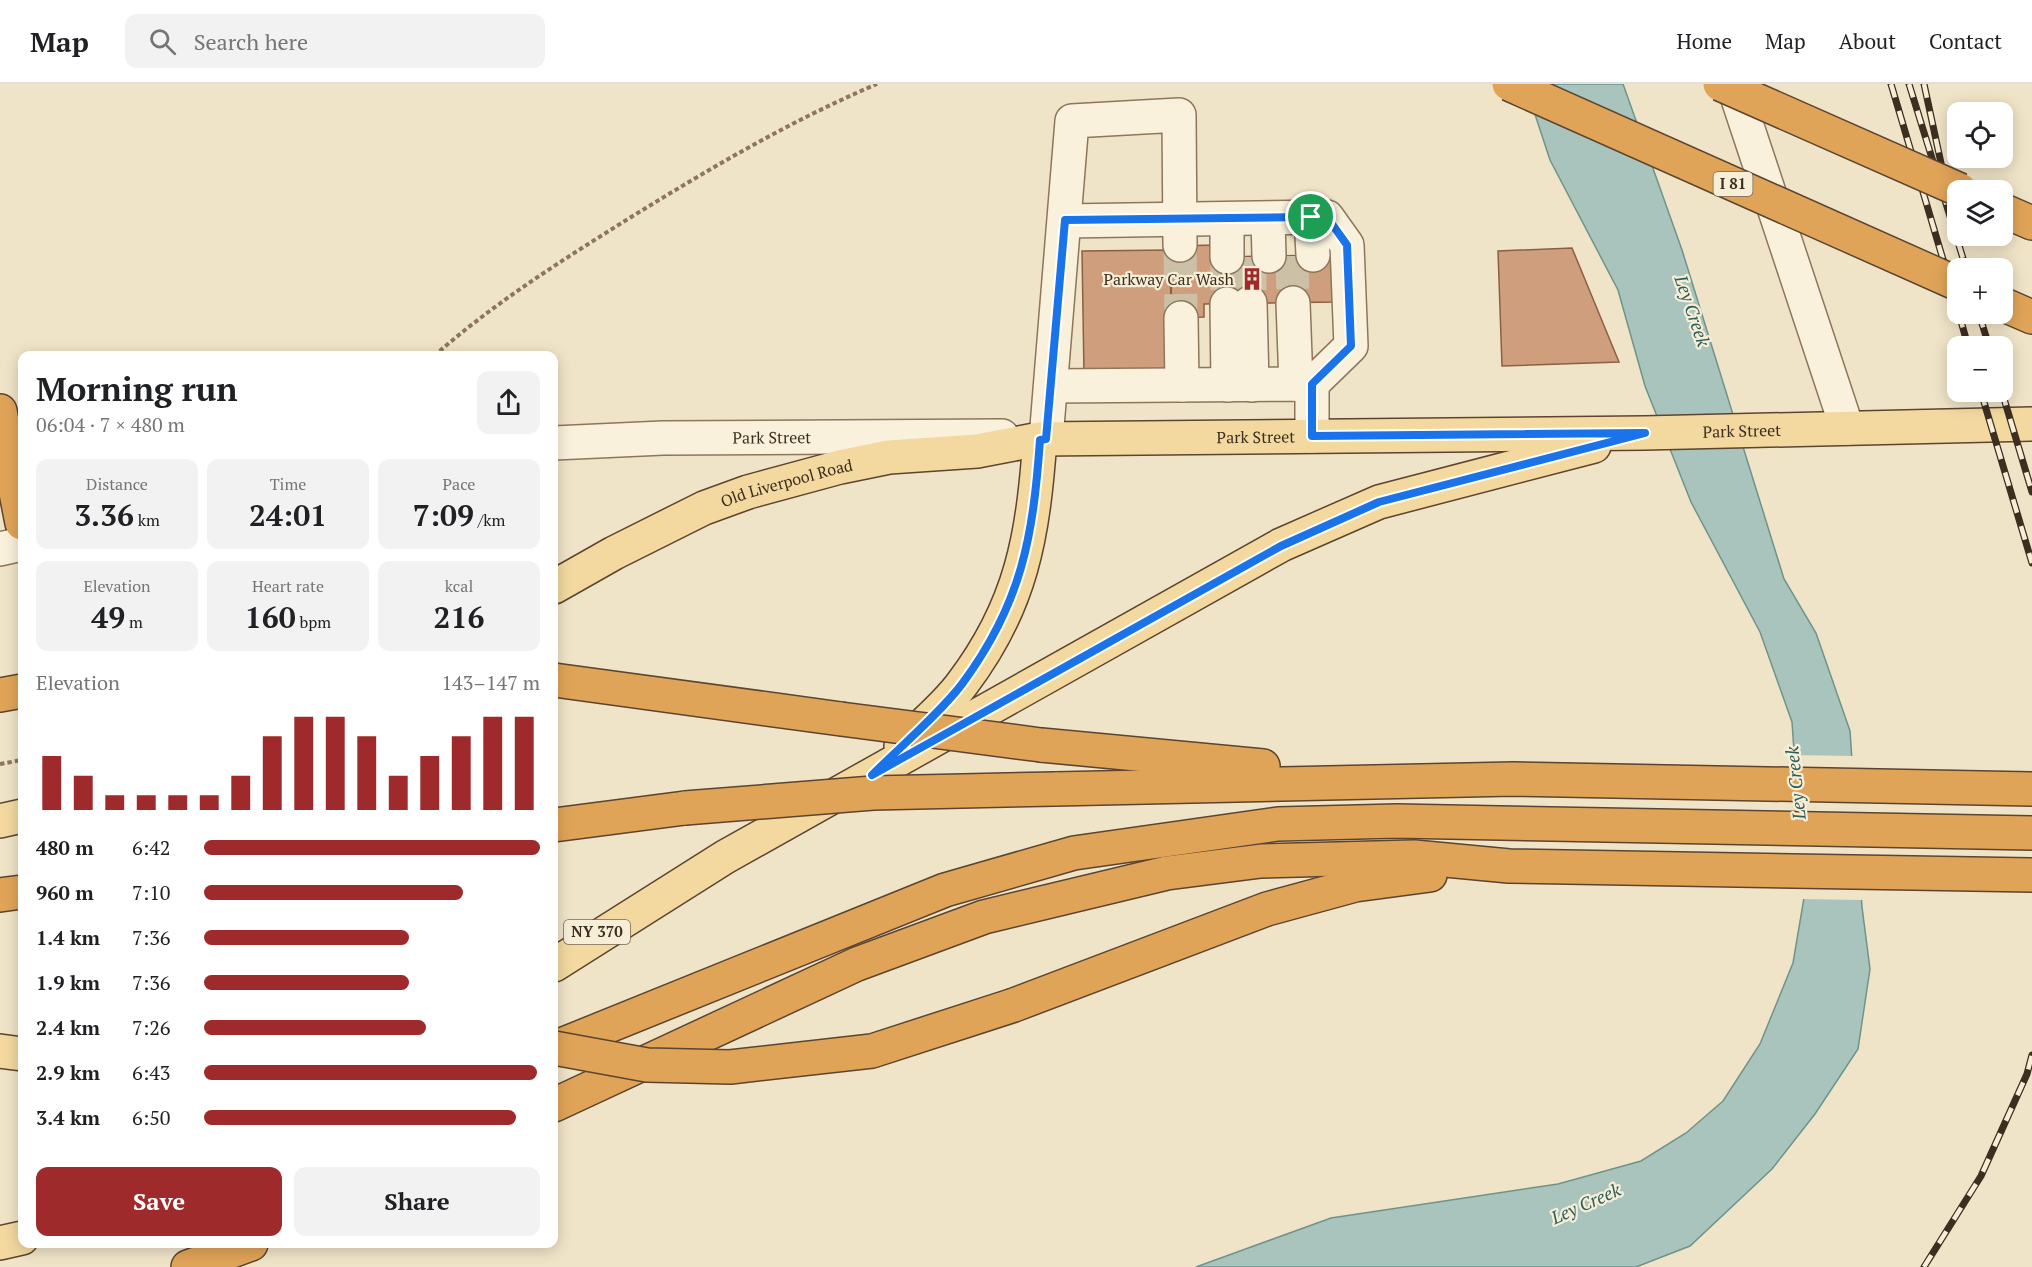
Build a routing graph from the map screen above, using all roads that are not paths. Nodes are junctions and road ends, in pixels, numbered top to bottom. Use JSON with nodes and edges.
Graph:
{"nodes":[{"id":1,"x":1509,"y":84,"type":"edge"},
{"id":2,"x":1720,"y":84,"type":"edge"},
{"id":3,"x":1733,"y":84,"type":"edge"},
{"id":4,"x":1947,"y":184,"type":"edge"},
{"id":5,"x":2013,"y":215,"type":"edge"},
{"id":6,"x":1269,"y":218,"type":"junction"},
{"id":7,"x":1065,"y":220,"type":"junction"},
{"id":8,"x":2032,"y":223,"type":"edge"},
{"id":9,"x":1180,"y":233,"type":"junction"},
{"id":10,"x":1947,"y":279,"type":"edge"},
{"id":11,"x":2013,"y":309,"type":"edge"},
{"id":12,"x":2032,"y":317,"type":"edge"},
{"id":13,"x":1181,"y":318,"type":"tunnel mouth"},
{"id":14,"x":1280,"y":383,"type":"junction"},
{"id":15,"x":1182,"y":385,"type":"junction"},
{"id":16,"x":1051,"y":387,"type":"junction"},
{"id":17,"x":0,"y":411,"type":"edge"},
{"id":18,"x":2032,"y":424,"type":"edge"},
{"id":19,"x":1847,"y":428,"type":"junction"},
{"id":20,"x":1645,"y":433,"type":"junction"},
{"id":21,"x":1312,"y":436,"type":"junction"},
{"id":22,"x":1043,"y":439,"type":"junction"},
{"id":23,"x":558,"y":442,"type":"edge"},
{"id":24,"x":18,"y":503,"type":"edge"},
{"id":25,"x":18,"y":545,"type":"edge"},
{"id":26,"x":0,"y":549,"type":"edge"},
{"id":27,"x":558,"y":585,"type":"edge"},
{"id":28,"x":18,"y":670,"type":"edge"},
{"id":29,"x":0,"y":672,"type":"edge"},
{"id":30,"x":558,"y":681,"type":"edge"},
{"id":31,"x":18,"y":692,"type":"edge"},
{"id":32,"x":0,"y":695,"type":"edge"},
{"id":33,"x":872,"y":775,"type":"junction"},
{"id":34,"x":1390,"y":780,"type":"junction"},
{"id":35,"x":2032,"y":789,"type":"edge"},
{"id":36,"x":18,"y":817,"type":"edge"},
{"id":37,"x":0,"y":821,"type":"edge"},
{"id":38,"x":558,"y":824,"type":"edge"},
{"id":39,"x":2032,"y":833,"type":"edge"},
{"id":40,"x":1509,"y":866,"type":"junction"},
{"id":41,"x":2032,"y":875,"type":"edge"},
{"id":42,"x":18,"y":893,"type":"edge"},
{"id":43,"x":0,"y":895,"type":"edge"},
{"id":44,"x":640,"y":911,"type":"junction"},
{"id":45,"x":558,"y":952,"type":"edge"},
{"id":46,"x":558,"y":962,"type":"edge"},
{"id":47,"x":558,"y":1046,"type":"edge"},
{"id":48,"x":558,"y":1049,"type":"edge"},
{"id":49,"x":0,"y":1051,"type":"edge"},
{"id":50,"x":18,"y":1053,"type":"edge"},
{"id":51,"x":558,"y":1103,"type":"edge"},
{"id":52,"x":18,"y":1239,"type":"edge"},
{"id":53,"x":0,"y":1243,"type":"edge"},
{"id":54,"x":240,"y":1248,"type":"edge"},
{"id":55,"x":188,"y":1267,"type":"edge"}],
"edges":[{"from":1,"to":10,"type":"highway","number":"I 81","bridge":true},
{"from":2,"to":4,"type":"highway","bridge":true},
{"from":3,"to":19,"type":"street"},
{"from":5,"to":8,"type":"highway"},
{"from":6,"to":6,"type":"street"},
{"from":6,"to":9,"type":"street"},
{"from":6,"to":14,"type":"street"},
{"from":7,"to":9,"type":"street"},
{"from":7,"to":9,"type":"street"},
{"from":7,"to":16,"type":"street"},
{"from":11,"to":12,"type":"highway"},
{"from":13,"to":15,"type":"street"},
{"from":14,"to":14,"type":"street"},
{"from":14,"to":15,"type":"street"},
{"from":14,"to":21,"type":"street"},
{"from":15,"to":16,"type":"street"},
{"from":16,"to":22,"type":"street"},
{"from":17,"to":24,"type":"highway"},
{"from":18,"to":19,"type":"main road","name":"Park Street","number":"NY 370"},
{"from":19,"to":20,"type":"main road","name":"Park Street","number":"NY 370"},
{"from":20,"to":21,"type":"main road","name":"Park Street","number":"NY 370"},
{"from":20,"to":33,"type":"main road","number":"NY 370"},
{"from":21,"to":22,"type":"main road","name":"Park Street","number":"NY 370"},
{"from":22,"to":23,"type":"street","name":"Park Street"},
{"from":22,"to":27,"type":"main road","name":"Old Liverpool Road","number":"NY 370"},
{"from":22,"to":33,"type":"main road","number":"NY 370"},
{"from":25,"to":26,"type":"street"},
{"from":28,"to":29,"type":"highway"},
{"from":30,"to":34,"type":"highway","bridge":true},
{"from":31,"to":32,"type":"highway"},
{"from":33,"to":44,"type":"main road","number":"NY 370"},
{"from":34,"to":35,"type":"highway"},
{"from":34,"to":38,"type":"highway","bridge":true},
{"from":36,"to":37,"type":"main road"},
{"from":39,"to":47,"type":"highway"},
{"from":40,"to":41,"type":"highway"},
{"from":40,"to":48,"type":"highway","bridge":true},
{"from":40,"to":51,"type":"highway"},
{"from":42,"to":43,"type":"highway"},
{"from":44,"to":45,"type":"main road","number":"NY 370"},
{"from":44,"to":46,"type":"main road"},
{"from":49,"to":50,"type":"main road"},
{"from":52,"to":53,"type":"main road"},
{"from":54,"to":55,"type":"highway"}]}
